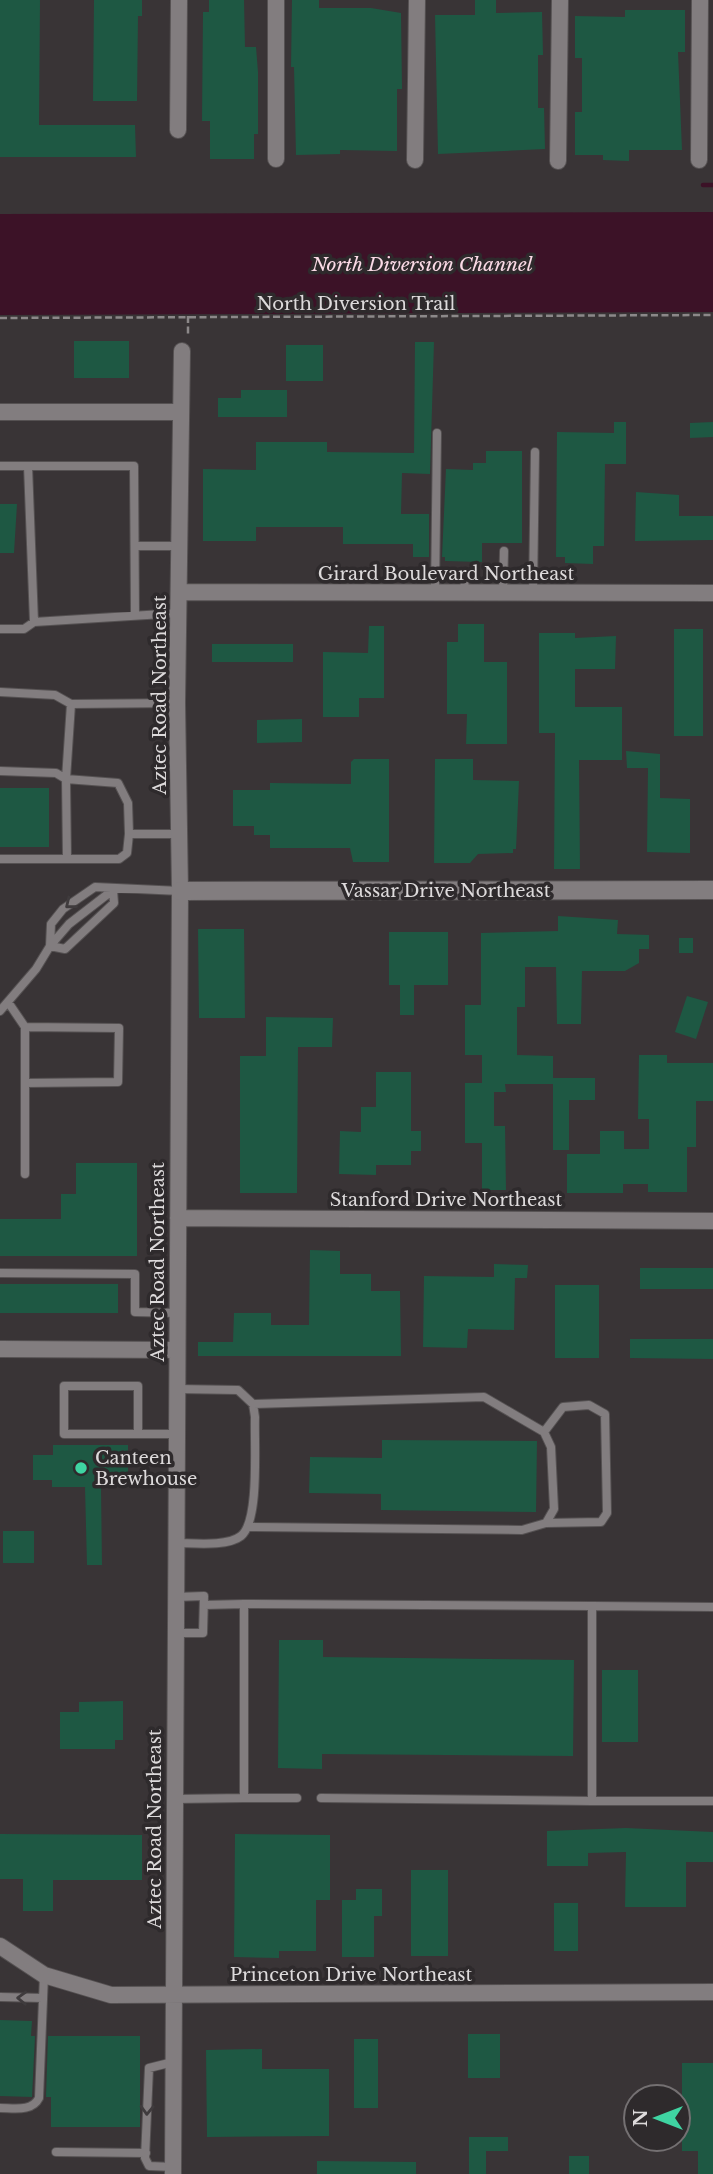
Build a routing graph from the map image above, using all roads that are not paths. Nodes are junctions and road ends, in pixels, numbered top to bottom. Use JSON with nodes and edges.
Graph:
{"nodes":[{"id":1,"x":179,"y":0,"type":"edge"},
{"id":2,"x":276,"y":0,"type":"edge"},
{"id":3,"x":417,"y":0,"type":"edge"},
{"id":4,"x":560,"y":0,"type":"edge"},
{"id":5,"x":700,"y":0,"type":"edge"},
{"id":6,"x":178,"y":130,"type":"dead end"},
{"id":7,"x":276,"y":159,"type":"dead end"},
{"id":8,"x":415,"y":160,"type":"dead end"},
{"id":9,"x":699,"y":160,"type":"dead end"},
{"id":10,"x":558,"y":161,"type":"dead end"},
{"id":11,"x":182,"y":351,"type":"road end"},
{"id":12,"x":0,"y":412,"type":"edge"},
{"id":13,"x":181,"y":412,"type":"junction"},
{"id":14,"x":437,"y":433,"type":"dead end"},
{"id":15,"x":535,"y":452,"type":"dead end"},
{"id":16,"x":0,"y":466,"type":"edge"},
{"id":17,"x":28,"y":466,"type":"junction"},
{"id":18,"x":136,"y":546,"type":"junction"},
{"id":19,"x":179,"y":546,"type":"junction"},
{"id":20,"x":504,"y":551,"type":"dead end"},
{"id":21,"x":465,"y":575,"type":"dead end"},
{"id":22,"x":179,"y":592,"type":"junction"},
{"id":23,"x":435,"y":593,"type":"junction"},
{"id":24,"x":464,"y":593,"type":"junction"},
{"id":25,"x":503,"y":593,"type":"junction"},
{"id":26,"x":533,"y":593,"type":"junction"},
{"id":27,"x":713,"y":593,"type":"edge"},
{"id":28,"x":179,"y":613,"type":"junction"},
{"id":29,"x":135,"y":615,"type":"junction"},
{"id":30,"x":34,"y":622,"type":"junction"},
{"id":31,"x":0,"y":629,"type":"edge"},
{"id":32,"x":0,"y":692,"type":"edge"},
{"id":33,"x":177,"y":703,"type":"junction"},
{"id":34,"x":71,"y":704,"type":"junction"},
{"id":35,"x":0,"y":771,"type":"edge"},
{"id":36,"x":66,"y":779,"type":"junction"},
{"id":37,"x":130,"y":834,"type":"junction"},
{"id":38,"x":179,"y":834,"type":"junction"},
{"id":39,"x":0,"y":859,"type":"edge"},
{"id":40,"x":67,"y":859,"type":"junction"},
{"id":41,"x":113,"y":890,"type":"junction"},
{"id":42,"x":713,"y":890,"type":"edge"},
{"id":43,"x":180,"y":891,"type":"junction"},
{"id":44,"x":50,"y":946,"type":"junction"},
{"id":45,"x":8,"y":1002,"type":"junction"},
{"id":46,"x":0,"y":1011,"type":"edge"},
{"id":47,"x":25,"y":1027,"type":"junction"},
{"id":48,"x":25,"y":1083,"type":"junction"},
{"id":49,"x":25,"y":1174,"type":"dead end"},
{"id":50,"x":178,"y":1218,"type":"junction"},
{"id":51,"x":713,"y":1221,"type":"edge"},
{"id":52,"x":0,"y":1273,"type":"edge"},
{"id":53,"x":178,"y":1312,"type":"junction"},
{"id":54,"x":0,"y":1349,"type":"edge"},
{"id":55,"x":177,"y":1350,"type":"junction"},
{"id":56,"x":177,"y":1389,"type":"junction"},
{"id":57,"x":253,"y":1404,"type":"junction"},
{"id":58,"x":544,"y":1432,"type":"junction"},
{"id":59,"x":138,"y":1434,"type":"junction"},
{"id":60,"x":177,"y":1434,"type":"junction"},
{"id":61,"x":547,"y":1522,"type":"junction"},
{"id":62,"x":248,"y":1527,"type":"junction"},
{"id":63,"x":176,"y":1543,"type":"junction"},
{"id":64,"x":176,"y":1597,"type":"junction"},
{"id":65,"x":244,"y":1604,"type":"junction"},
{"id":66,"x":204,"y":1605,"type":"junction"},
{"id":67,"x":592,"y":1606,"type":"junction"},
{"id":68,"x":713,"y":1607,"type":"edge"},
{"id":69,"x":175,"y":1633,"type":"junction"},
{"id":70,"x":244,"y":1798,"type":"junction"},
{"id":71,"x":297,"y":1798,"type":"dead end"},
{"id":72,"x":321,"y":1798,"type":"dead end"},
{"id":73,"x":174,"y":1799,"type":"junction"},
{"id":74,"x":592,"y":1801,"type":"junction"},
{"id":75,"x":713,"y":1801,"type":"edge"},
{"id":76,"x":0,"y":1946,"type":"edge"},
{"id":77,"x":44,"y":1975,"type":"junction"},
{"id":78,"x":713,"y":1992,"type":"edge"},
{"id":79,"x":173,"y":1995,"type":"junction"},
{"id":80,"x":0,"y":1997,"type":"edge"},
{"id":81,"x":43,"y":1998,"type":"junction"},
{"id":82,"x":173,"y":2062,"type":"junction"},
{"id":83,"x":0,"y":2108,"type":"edge"},
{"id":84,"x":56,"y":2152,"type":"dead end"},
{"id":85,"x":145,"y":2153,"type":"junction"},
{"id":86,"x":173,"y":2171,"type":"edge"}],
"edges":[{"from":1,"to":6,"type":"street"},
{"from":2,"to":7,"type":"street"},
{"from":3,"to":8,"type":"street"},
{"from":4,"to":10,"type":"street"},
{"from":5,"to":9,"type":"street"},
{"from":11,"to":13,"type":"street","name":"Aztec Road Northeast"},
{"from":12,"to":13,"type":"street"},
{"from":13,"to":19,"type":"street","name":"Aztec Road Northeast"},
{"from":14,"to":23,"type":"lane"},
{"from":15,"to":26,"type":"lane"},
{"from":16,"to":17,"type":"lane"},
{"from":17,"to":18,"type":"lane"},
{"from":17,"to":30,"type":"lane"},
{"from":18,"to":19,"type":"lane"},
{"from":18,"to":29,"type":"lane"},
{"from":19,"to":22,"type":"street","name":"Aztec Road Northeast"},
{"from":20,"to":25,"type":"lane"},
{"from":21,"to":24,"type":"lane"},
{"from":22,"to":23,"type":"street","name":"Girard Boulevard Northeast"},
{"from":22,"to":28,"type":"street","name":"Aztec Road Northeast"},
{"from":23,"to":24,"type":"street","name":"Girard Boulevard Northeast"},
{"from":24,"to":25,"type":"street","name":"Girard Boulevard Northeast"},
{"from":25,"to":26,"type":"street","name":"Girard Boulevard Northeast"},
{"from":26,"to":27,"type":"street","name":"Girard Boulevard Northeast"},
{"from":28,"to":29,"type":"lane"},
{"from":28,"to":33,"type":"street","name":"Aztec Road Northeast"},
{"from":29,"to":30,"type":"lane"},
{"from":30,"to":31,"type":"lane"},
{"from":32,"to":34,"type":"lane"},
{"from":33,"to":34,"type":"lane"},
{"from":33,"to":38,"type":"street","name":"Aztec Road Northeast"},
{"from":34,"to":36,"type":"lane"},
{"from":35,"to":36,"type":"lane"},
{"from":36,"to":37,"type":"lane"},
{"from":36,"to":40,"type":"lane"},
{"from":37,"to":38,"type":"lane"},
{"from":37,"to":40,"type":"lane"},
{"from":38,"to":43,"type":"street","name":"Aztec Road Northeast"},
{"from":39,"to":40,"type":"lane"},
{"from":41,"to":43,"type":"lane"},
{"from":41,"to":44,"type":"lane"},
{"from":41,"to":44,"type":"lane"},
{"from":41,"to":44,"type":"lane","one_way":true},
{"from":42,"to":43,"type":"street","name":"Vassar Drive Northeast"},
{"from":43,"to":50,"type":"street","name":"Aztec Road Northeast"},
{"from":44,"to":45,"type":"lane"},
{"from":45,"to":46,"type":"lane"},
{"from":45,"to":47,"type":"lane"},
{"from":47,"to":48,"type":"lane"},
{"from":47,"to":48,"type":"lane"},
{"from":48,"to":49,"type":"lane"},
{"from":50,"to":51,"type":"street","name":"Stanford Drive Northeast"},
{"from":50,"to":53,"type":"street","name":"Aztec Road Northeast"},
{"from":52,"to":53,"type":"lane"},
{"from":53,"to":55,"type":"street","name":"Aztec Road Northeast"},
{"from":54,"to":55,"type":"street"},
{"from":55,"to":56,"type":"street","name":"Aztec Road Northeast"},
{"from":56,"to":57,"type":"lane"},
{"from":56,"to":60,"type":"street","name":"Aztec Road Northeast"},
{"from":57,"to":58,"type":"lane"},
{"from":57,"to":62,"type":"lane"},
{"from":58,"to":61,"type":"lane"},
{"from":58,"to":61,"type":"lane"},
{"from":59,"to":59,"type":"lane"},
{"from":59,"to":60,"type":"lane"},
{"from":60,"to":63,"type":"street","name":"Aztec Road Northeast"},
{"from":61,"to":62,"type":"lane"},
{"from":62,"to":63,"type":"lane"},
{"from":63,"to":64,"type":"street","name":"Aztec Road Northeast"},
{"from":64,"to":66,"type":"lane"},
{"from":64,"to":69,"type":"street","name":"Aztec Road Northeast"},
{"from":65,"to":66,"type":"lane"},
{"from":65,"to":67,"type":"lane"},
{"from":65,"to":70,"type":"lane"},
{"from":66,"to":69,"type":"lane"},
{"from":67,"to":68,"type":"lane"},
{"from":67,"to":74,"type":"lane"},
{"from":69,"to":73,"type":"street","name":"Aztec Road Northeast"},
{"from":70,"to":71,"type":"lane"},
{"from":70,"to":73,"type":"lane"},
{"from":72,"to":74,"type":"lane"},
{"from":73,"to":79,"type":"street","name":"Aztec Road Northeast"},
{"from":74,"to":75,"type":"lane"},
{"from":76,"to":77,"type":"street","name":"Princeton Drive Northeast"},
{"from":77,"to":79,"type":"street","name":"Princeton Drive Northeast"},
{"from":77,"to":81,"type":"lane"},
{"from":78,"to":79,"type":"street","name":"Princeton Drive Northeast"},
{"from":79,"to":82,"type":"street","name":"Aztec Road Northeast"},
{"from":81,"to":80,"type":"lane","one_way":true},
{"from":81,"to":83,"type":"lane"},
{"from":82,"to":85,"type":"lane","one_way":true},
{"from":82,"to":86,"type":"street","name":"Aztec Road Northeast"},
{"from":84,"to":85,"type":"lane"},
{"from":85,"to":86,"type":"lane"}]}
